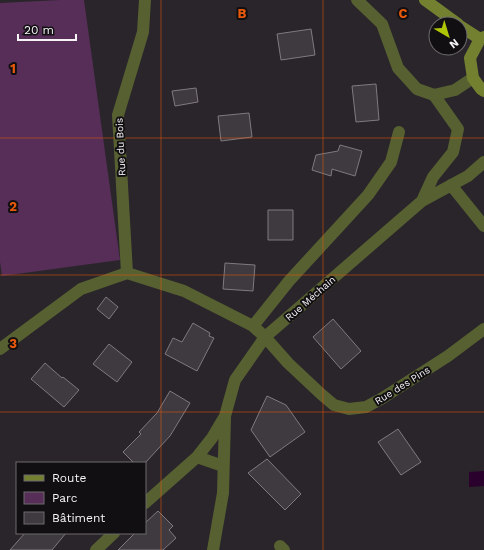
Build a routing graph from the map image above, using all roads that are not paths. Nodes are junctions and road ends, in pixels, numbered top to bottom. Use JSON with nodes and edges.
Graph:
{"nodes":[{"id":1,"x":145,"y":0,"type":"edge"},
{"id":2,"x":357,"y":0,"type":"edge"},
{"id":3,"x":425,"y":0,"type":"edge"},
{"id":4,"x":447,"y":16,"type":"edge"},
{"id":5,"x":468,"y":30,"type":"edge"},
{"id":6,"x":482,"y":38,"type":"edge"},
{"id":7,"x":473,"y":78,"type":"junction"},
{"id":8,"x":484,"y":91,"type":"edge"},
{"id":9,"x":434,"y":95,"type":"junction"},
{"id":10,"x":400,"y":132,"type":"dead end"},
{"id":11,"x":484,"y":162,"type":"edge"},
{"id":12,"x":451,"y":185,"type":"junction"},
{"id":13,"x":422,"y":201,"type":"junction"},
{"id":14,"x":484,"y":226,"type":"edge"},
{"id":15,"x":127,"y":273,"type":"junction"},
{"id":16,"x":253,"y":326,"type":"junction"},
{"id":17,"x":484,"y":329,"type":"edge"},
{"id":18,"x":265,"y":337,"type":"junction"},
{"id":19,"x":0,"y":349,"type":"edge"},
{"id":20,"x":225,"y":416,"type":"junction"},
{"id":21,"x":197,"y":457,"type":"junction"},
{"id":22,"x":224,"y":466,"type":"junction"},
{"id":23,"x":146,"y":502,"type":"edge"},
{"id":24,"x":113,"y":534,"type":"edge"},
{"id":25,"x":96,"y":550,"type":"edge"},
{"id":26,"x":213,"y":550,"type":"edge"}],
"edges":[{"from":1,"to":15,"type":"street","name":"Rue du Bois"},
{"from":2,"to":9,"type":"street"},
{"from":3,"to":4,"type":"main road"},
{"from":5,"to":6,"type":"main road"},
{"from":6,"to":7,"type":"main road"},
{"from":7,"to":8,"type":"main road"},
{"from":7,"to":9,"type":"street"},
{"from":9,"to":13,"type":"street","name":"Rue Méchain"},
{"from":10,"to":16,"type":"street"},
{"from":11,"to":12,"type":"street","name":"Rue Méchain"},
{"from":12,"to":13,"type":"street","name":"Rue Méchain"},
{"from":12,"to":14,"type":"street"},
{"from":13,"to":18,"type":"street","name":"Rue Méchain"},
{"from":15,"to":16,"type":"street"},
{"from":15,"to":19,"type":"street"},
{"from":16,"to":18,"type":"street"},
{"from":17,"to":18,"type":"street","name":"Rue des Pins"},
{"from":18,"to":20,"type":"street","name":"Rue Méchain"},
{"from":20,"to":21,"type":"street"},
{"from":20,"to":22,"type":"street"},
{"from":21,"to":22,"type":"street"},
{"from":21,"to":23,"type":"street"},
{"from":22,"to":26,"type":"street"},
{"from":24,"to":25,"type":"street"}]}
